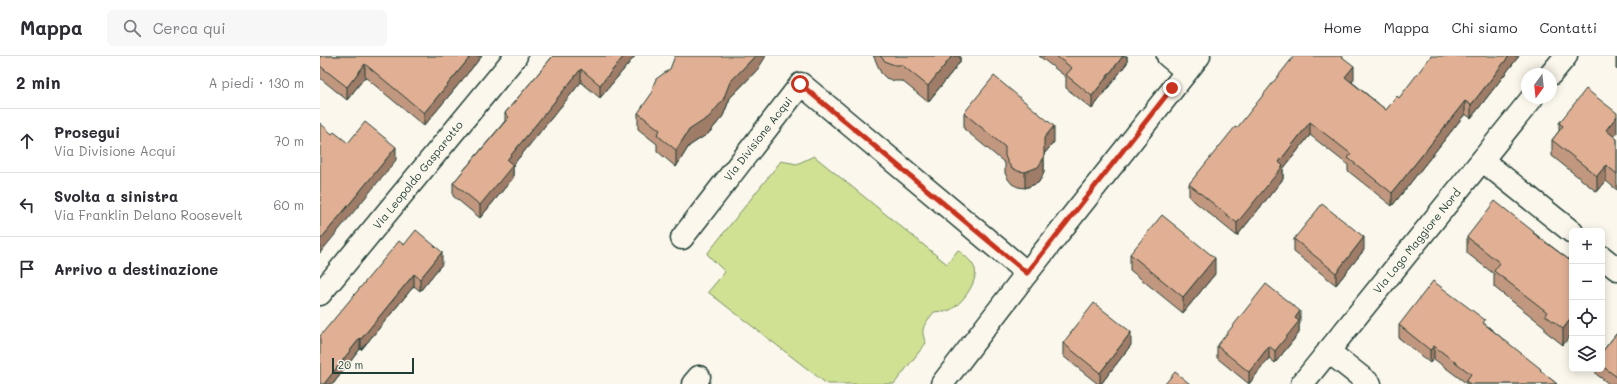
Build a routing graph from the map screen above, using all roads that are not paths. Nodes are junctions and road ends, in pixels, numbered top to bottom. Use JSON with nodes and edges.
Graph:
{"nodes":[{"id":1,"x":516,"y":56,"type":"edge"},
{"id":2,"x":1168,"y":56,"type":"edge"},
{"id":3,"x":1566,"y":56,"type":"edge"},
{"id":4,"x":1193,"y":64,"type":"edge"},
{"id":5,"x":1556,"y":68,"type":"edge"},
{"id":6,"x":1527,"y":104,"type":"edge"},
{"id":7,"x":1482,"y":160,"type":"junction"},
{"id":8,"x":1569,"y":230,"type":"edge"},
{"id":9,"x":682,"y":238,"type":"dead end"},
{"id":10,"x":1605,"y":259,"type":"edge"},
{"id":11,"x":1617,"y":269,"type":"edge"},
{"id":12,"x":1027,"y":273,"type":"junction"},
{"id":13,"x":320,"y":294,"type":"edge"},
{"id":14,"x":1328,"y":351,"type":"junction"},
{"id":15,"x":942,"y":384,"type":"edge"},
{"id":16,"x":1302,"y":384,"type":"edge"},
{"id":17,"x":1370,"y":384,"type":"edge"}],
"edges":[{"from":1,"to":13,"type":"street","name":"Via Leopoldo Gasparotto"},
{"from":2,"to":4,"type":"street"},
{"from":3,"to":5,"type":"street"},
{"from":4,"to":12,"type":"street"},
{"from":6,"to":7,"type":"street","name":"Via Lago Maggiore Nord"},
{"from":7,"to":8,"type":"street"},
{"from":7,"to":14,"type":"street","name":"Via Lago Maggiore Nord"},
{"from":9,"to":12,"type":"street","name":"Via Divisione Acqui"},
{"from":10,"to":11,"type":"street"},
{"from":12,"to":15,"type":"street"},
{"from":14,"to":16,"type":"street","name":"Via Lago Maggiore Nord"},
{"from":14,"to":17,"type":"street"}]}
